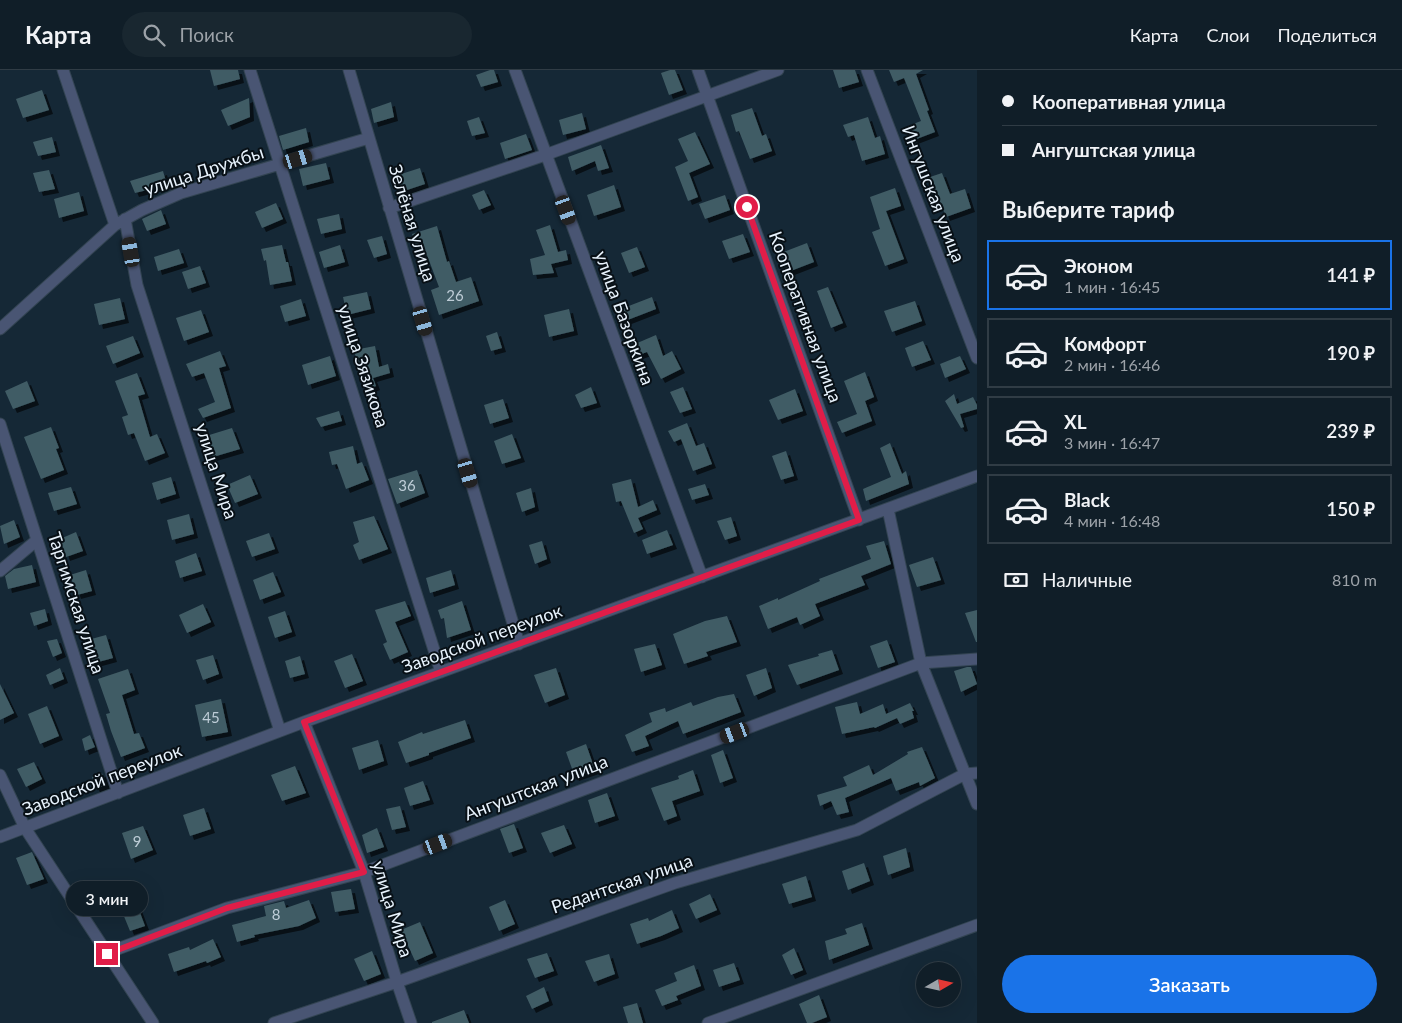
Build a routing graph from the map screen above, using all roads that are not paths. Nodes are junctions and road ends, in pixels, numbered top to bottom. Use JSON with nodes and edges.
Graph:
{"nodes":[{"id":1,"x":63,"y":70,"type":"edge"},
{"id":2,"x":250,"y":70,"type":"edge"},
{"id":3,"x":349,"y":70,"type":"edge"},
{"id":4,"x":515,"y":70,"type":"edge"},
{"id":5,"x":698,"y":70,"type":"edge"},
{"id":6,"x":778,"y":70,"type":"edge"},
{"id":7,"x":868,"y":70,"type":"edge"},
{"id":8,"x":708,"y":96,"type":"junction"},
{"id":9,"x":369,"y":138,"type":"junction"},
{"id":10,"x":546,"y":155,"type":"junction"},
{"id":11,"x":281,"y":164,"type":"junction"},
{"id":12,"x":389,"y":208,"type":"junction"},
{"id":13,"x":120,"y":222,"type":"junction"},
{"id":14,"x":0,"y":329,"type":"edge"},
{"id":15,"x":977,"y":358,"type":"edge"},
{"id":16,"x":0,"y":424,"type":"edge"},
{"id":17,"x":977,"y":476,"type":"edge"},
{"id":18,"x":888,"y":509,"type":"junction"},
{"id":19,"x":859,"y":520,"type":"junction"},
{"id":20,"x":37,"y":540,"type":"junction"},
{"id":21,"x":0,"y":571,"type":"edge"},
{"id":22,"x":702,"y":577,"type":"junction"},
{"id":23,"x":519,"y":644,"type":"junction"},
{"id":24,"x":977,"y":659,"type":"edge"},
{"id":25,"x":921,"y":663,"type":"junction"},
{"id":26,"x":441,"y":672,"type":"junction"},
{"id":27,"x":304,"y":722,"type":"junction"},
{"id":28,"x":280,"y":731,"type":"junction"},
{"id":29,"x":977,"y":773,"type":"edge"},
{"id":30,"x":965,"y":774,"type":"junction"},
{"id":31,"x":0,"y":775,"type":"edge"},
{"id":32,"x":118,"y":793,"type":"junction"},
{"id":33,"x":977,"y":804,"type":"edge"},
{"id":34,"x":25,"y":828,"type":"junction"},
{"id":35,"x":0,"y":837,"type":"edge"},
{"id":36,"x":364,"y":872,"type":"junction"},
{"id":37,"x":977,"y":925,"type":"edge"},
{"id":38,"x":107,"y":954,"type":"junction"},
{"id":39,"x":397,"y":982,"type":"junction"},
{"id":40,"x":154,"y":1023,"type":"edge"},
{"id":41,"x":274,"y":1023,"type":"edge"},
{"id":42,"x":411,"y":1023,"type":"edge"},
{"id":43,"x":708,"y":1023,"type":"edge"}],
"edges":[{"from":1,"to":13,"type":"street","name":"улица Мира"},
{"from":2,"to":11,"type":"street","name":"улица Зязикова"},
{"from":3,"to":9,"type":"street","name":"Зелёная улица"},
{"from":4,"to":10,"type":"street","name":"улица Базоркина"},
{"from":5,"to":8,"type":"street","name":"Кооперативная улица"},
{"from":6,"to":8,"type":"street"},
{"from":7,"to":15,"type":"street","name":"Ингушская улица"},
{"from":8,"to":10,"type":"street"},
{"from":8,"to":19,"type":"street","name":"Кооперативная улица"},
{"from":9,"to":11,"type":"street","name":"улица Дружбы"},
{"from":9,"to":12,"type":"street","name":"Зелёная улица"},
{"from":10,"to":12,"type":"street"},
{"from":10,"to":22,"type":"street","name":"улица Базоркина"},
{"from":11,"to":13,"type":"street","name":"улица Дружбы"},
{"from":11,"to":26,"type":"street","name":"улица Зязикова"},
{"from":12,"to":23,"type":"street","name":"Зелёная улица"},
{"from":13,"to":14,"type":"street","name":"улица Дружбы"},
{"from":13,"to":28,"type":"street","name":"улица Мира"},
{"from":16,"to":20,"type":"street","name":"Таргимская улица"},
{"from":17,"to":18,"type":"street","name":"Заводской переулок"},
{"from":18,"to":19,"type":"street","name":"Заводской переулок"},
{"from":18,"to":25,"type":"street"},
{"from":19,"to":22,"type":"street","name":"Заводской переулок"},
{"from":20,"to":21,"type":"street"},
{"from":20,"to":32,"type":"street","name":"Таргимская улица"},
{"from":22,"to":23,"type":"street","name":"Заводской переулок"},
{"from":23,"to":26,"type":"street","name":"Заводской переулок"},
{"from":24,"to":25,"type":"street","name":"Ангуштская улица"},
{"from":25,"to":30,"type":"street"},
{"from":25,"to":36,"type":"street","name":"Ангуштская улица"},
{"from":26,"to":27,"type":"street","name":"Заводской переулок"},
{"from":27,"to":28,"type":"street","name":"Заводской переулок"},
{"from":27,"to":36,"type":"street","name":"улица Мира"},
{"from":28,"to":32,"type":"street","name":"Заводской переулок"},
{"from":29,"to":30,"type":"street","name":"Редантская улица"},
{"from":30,"to":33,"type":"street"},
{"from":30,"to":39,"type":"street","name":"Редантская улица"},
{"from":31,"to":34,"type":"street"},
{"from":32,"to":34,"type":"street","name":"Заводской переулок"},
{"from":34,"to":35,"type":"street","name":"Заводской переулок"},
{"from":34,"to":38,"type":"street"},
{"from":36,"to":38,"type":"street","name":"Ангуштская улица"},
{"from":36,"to":39,"type":"street","name":"улица Мира"},
{"from":37,"to":43,"type":"street"},
{"from":38,"to":40,"type":"street"},
{"from":39,"to":41,"type":"street","name":"Редантская улица"},
{"from":39,"to":42,"type":"street","name":"улица Мира"}]}
